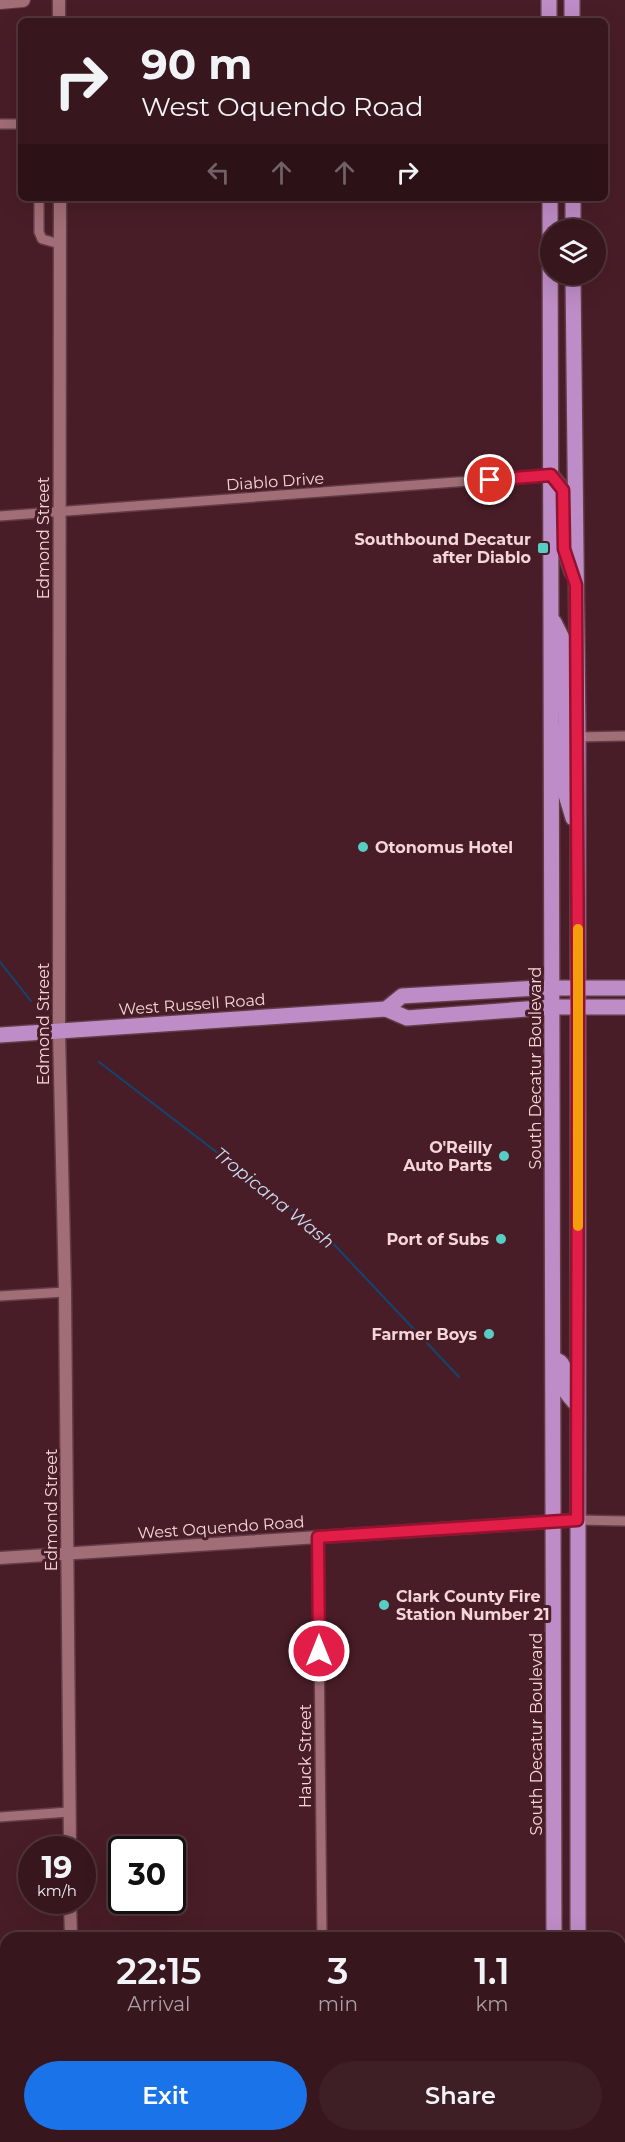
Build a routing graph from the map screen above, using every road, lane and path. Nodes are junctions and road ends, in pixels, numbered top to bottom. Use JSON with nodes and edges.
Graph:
{"nodes":[{"id":1,"x":23,"y":0,"type":"edge"},
{"id":2,"x":58,"y":0,"type":"edge"},
{"id":3,"x":549,"y":0,"type":"edge"},
{"id":4,"x":572,"y":0,"type":"edge"},
{"id":5,"x":0,"y":2,"type":"edge"},
{"id":6,"x":59,"y":18,"type":"edge"},
{"id":7,"x":549,"y":18,"type":"edge"},
{"id":8,"x":572,"y":18,"type":"edge"},
{"id":9,"x":0,"y":123,"type":"edge"},
{"id":10,"x":18,"y":124,"type":"edge"},
{"id":11,"x":39,"y":201,"type":"edge"},
{"id":12,"x":60,"y":201,"type":"edge"},
{"id":13,"x":550,"y":201,"type":"edge"},
{"id":14,"x":573,"y":201,"type":"edge"},
{"id":15,"x":573,"y":219,"type":"edge"},
{"id":16,"x":60,"y":244,"type":"junction"},
{"id":17,"x":573,"y":285,"type":"edge"},
{"id":18,"x":551,"y":475,"type":"junction"},
{"id":19,"x":60,"y":512,"type":"junction"},
{"id":20,"x":0,"y":516,"type":"edge"},
{"id":21,"x":576,"y":585,"type":"junction"},
{"id":22,"x":552,"y":619,"type":"junction"},
{"id":23,"x":552,"y":722,"type":"junction"},
{"id":24,"x":625,"y":736,"type":"edge"},
{"id":25,"x":578,"y":737,"type":"junction"},
{"id":26,"x":578,"y":832,"type":"junction"},
{"id":27,"x":553,"y":988,"type":"junction"},
{"id":28,"x":578,"y":988,"type":"junction"},
{"id":29,"x":625,"y":988,"type":"edge"},
{"id":30,"x":578,"y":1006,"type":"junction"},
{"id":31,"x":553,"y":1007,"type":"junction"},
{"id":32,"x":625,"y":1007,"type":"edge"},
{"id":33,"x":386,"y":1009,"type":"junction"},
{"id":34,"x":58,"y":1031,"type":"junction"},
{"id":35,"x":0,"y":1035,"type":"edge"},
{"id":36,"x":65,"y":1292,"type":"junction"},
{"id":37,"x":0,"y":1296,"type":"edge"},
{"id":38,"x":553,"y":1359,"type":"junction"},
{"id":39,"x":577,"y":1405,"type":"junction"},
{"id":40,"x":577,"y":1520,"type":"junction"},
{"id":41,"x":625,"y":1521,"type":"edge"},
{"id":42,"x":554,"y":1522,"type":"junction"},
{"id":43,"x":318,"y":1537,"type":"junction"},
{"id":44,"x":68,"y":1554,"type":"junction"},
{"id":45,"x":0,"y":1558,"type":"edge"},
{"id":46,"x":69,"y":1812,"type":"junction"},
{"id":47,"x":0,"y":1817,"type":"edge"},
{"id":48,"x":70,"y":1836,"type":"edge"},
{"id":49,"x":70,"y":1914,"type":"edge"},
{"id":50,"x":71,"y":1932,"type":"edge"},
{"id":51,"x":322,"y":1932,"type":"edge"},
{"id":52,"x":554,"y":1932,"type":"edge"},
{"id":53,"x":578,"y":1932,"type":"edge"}],
"edges":[{"from":1,"to":5,"type":"main road"},
{"from":2,"to":6,"type":"street"},
{"from":3,"to":7,"type":"main road"},
{"from":4,"to":8,"type":"main road"},
{"from":9,"to":10,"type":"street"},
{"from":11,"to":16,"type":"street"},
{"from":12,"to":16,"type":"street","name":"Edmond Street"},
{"from":13,"to":18,"type":"main road","name":"South Decatur Boulevard"},
{"from":14,"to":15,"type":"main road"},
{"from":16,"to":19,"type":"street","name":"Edmond Street"},
{"from":17,"to":21,"type":"main road"},
{"from":18,"to":19,"type":"street","name":"Diablo Drive"},
{"from":18,"to":21,"type":"main road"},
{"from":18,"to":22,"type":"main road","name":"South Decatur Boulevard"},
{"from":19,"to":20,"type":"street","name":"Diablo Drive"},
{"from":19,"to":34,"type":"street","name":"Edmond Street"},
{"from":21,"to":25,"type":"main road"},
{"from":22,"to":23,"type":"main road","name":"South Decatur Boulevard"},
{"from":22,"to":25,"type":"main road"},
{"from":23,"to":26,"type":"main road"},
{"from":23,"to":27,"type":"main road","name":"South Decatur Boulevard"},
{"from":24,"to":25,"type":"street"},
{"from":25,"to":26,"type":"main road"},
{"from":26,"to":28,"type":"main road"},
{"from":27,"to":28,"type":"main road","name":"West Russell Road"},
{"from":27,"to":31,"type":"main road","name":"South Decatur Boulevard"},
{"from":27,"to":33,"type":"main road","name":"West Russell Road"},
{"from":28,"to":29,"type":"main road","name":"West Russell Road"},
{"from":28,"to":30,"type":"main road"},
{"from":30,"to":31,"type":"main road","name":"West Russell Road"},
{"from":30,"to":32,"type":"main road","name":"West Russell Road"},
{"from":30,"to":39,"type":"main road"},
{"from":31,"to":33,"type":"main road","name":"West Russell Road"},
{"from":31,"to":38,"type":"main road","name":"South Decatur Boulevard"},
{"from":33,"to":34,"type":"main road","name":"West Russell Road"},
{"from":34,"to":35,"type":"main road","name":"West Russell Road"},
{"from":34,"to":36,"type":"street","name":"Edmond Street"},
{"from":36,"to":37,"type":"street"},
{"from":36,"to":44,"type":"street","name":"Edmond Street"},
{"from":38,"to":39,"type":"main road"},
{"from":38,"to":42,"type":"main road","name":"South Decatur Boulevard"},
{"from":39,"to":40,"type":"main road"},
{"from":40,"to":41,"type":"street","name":"West Oquendo Road"},
{"from":40,"to":42,"type":"street","name":"West Oquendo Road"},
{"from":40,"to":53,"type":"main road"},
{"from":42,"to":43,"type":"street","name":"West Oquendo Road"},
{"from":42,"to":52,"type":"main road","name":"South Decatur Boulevard"},
{"from":43,"to":44,"type":"street","name":"West Oquendo Road"},
{"from":43,"to":51,"type":"street","name":"Hauck Street"},
{"from":44,"to":45,"type":"street","name":"West Oquendo Road"},
{"from":44,"to":46,"type":"street","name":"Edmond Street"},
{"from":46,"to":47,"type":"street"},
{"from":46,"to":48,"type":"street","name":"Edmond Street"},
{"from":49,"to":50,"type":"street"}]}
